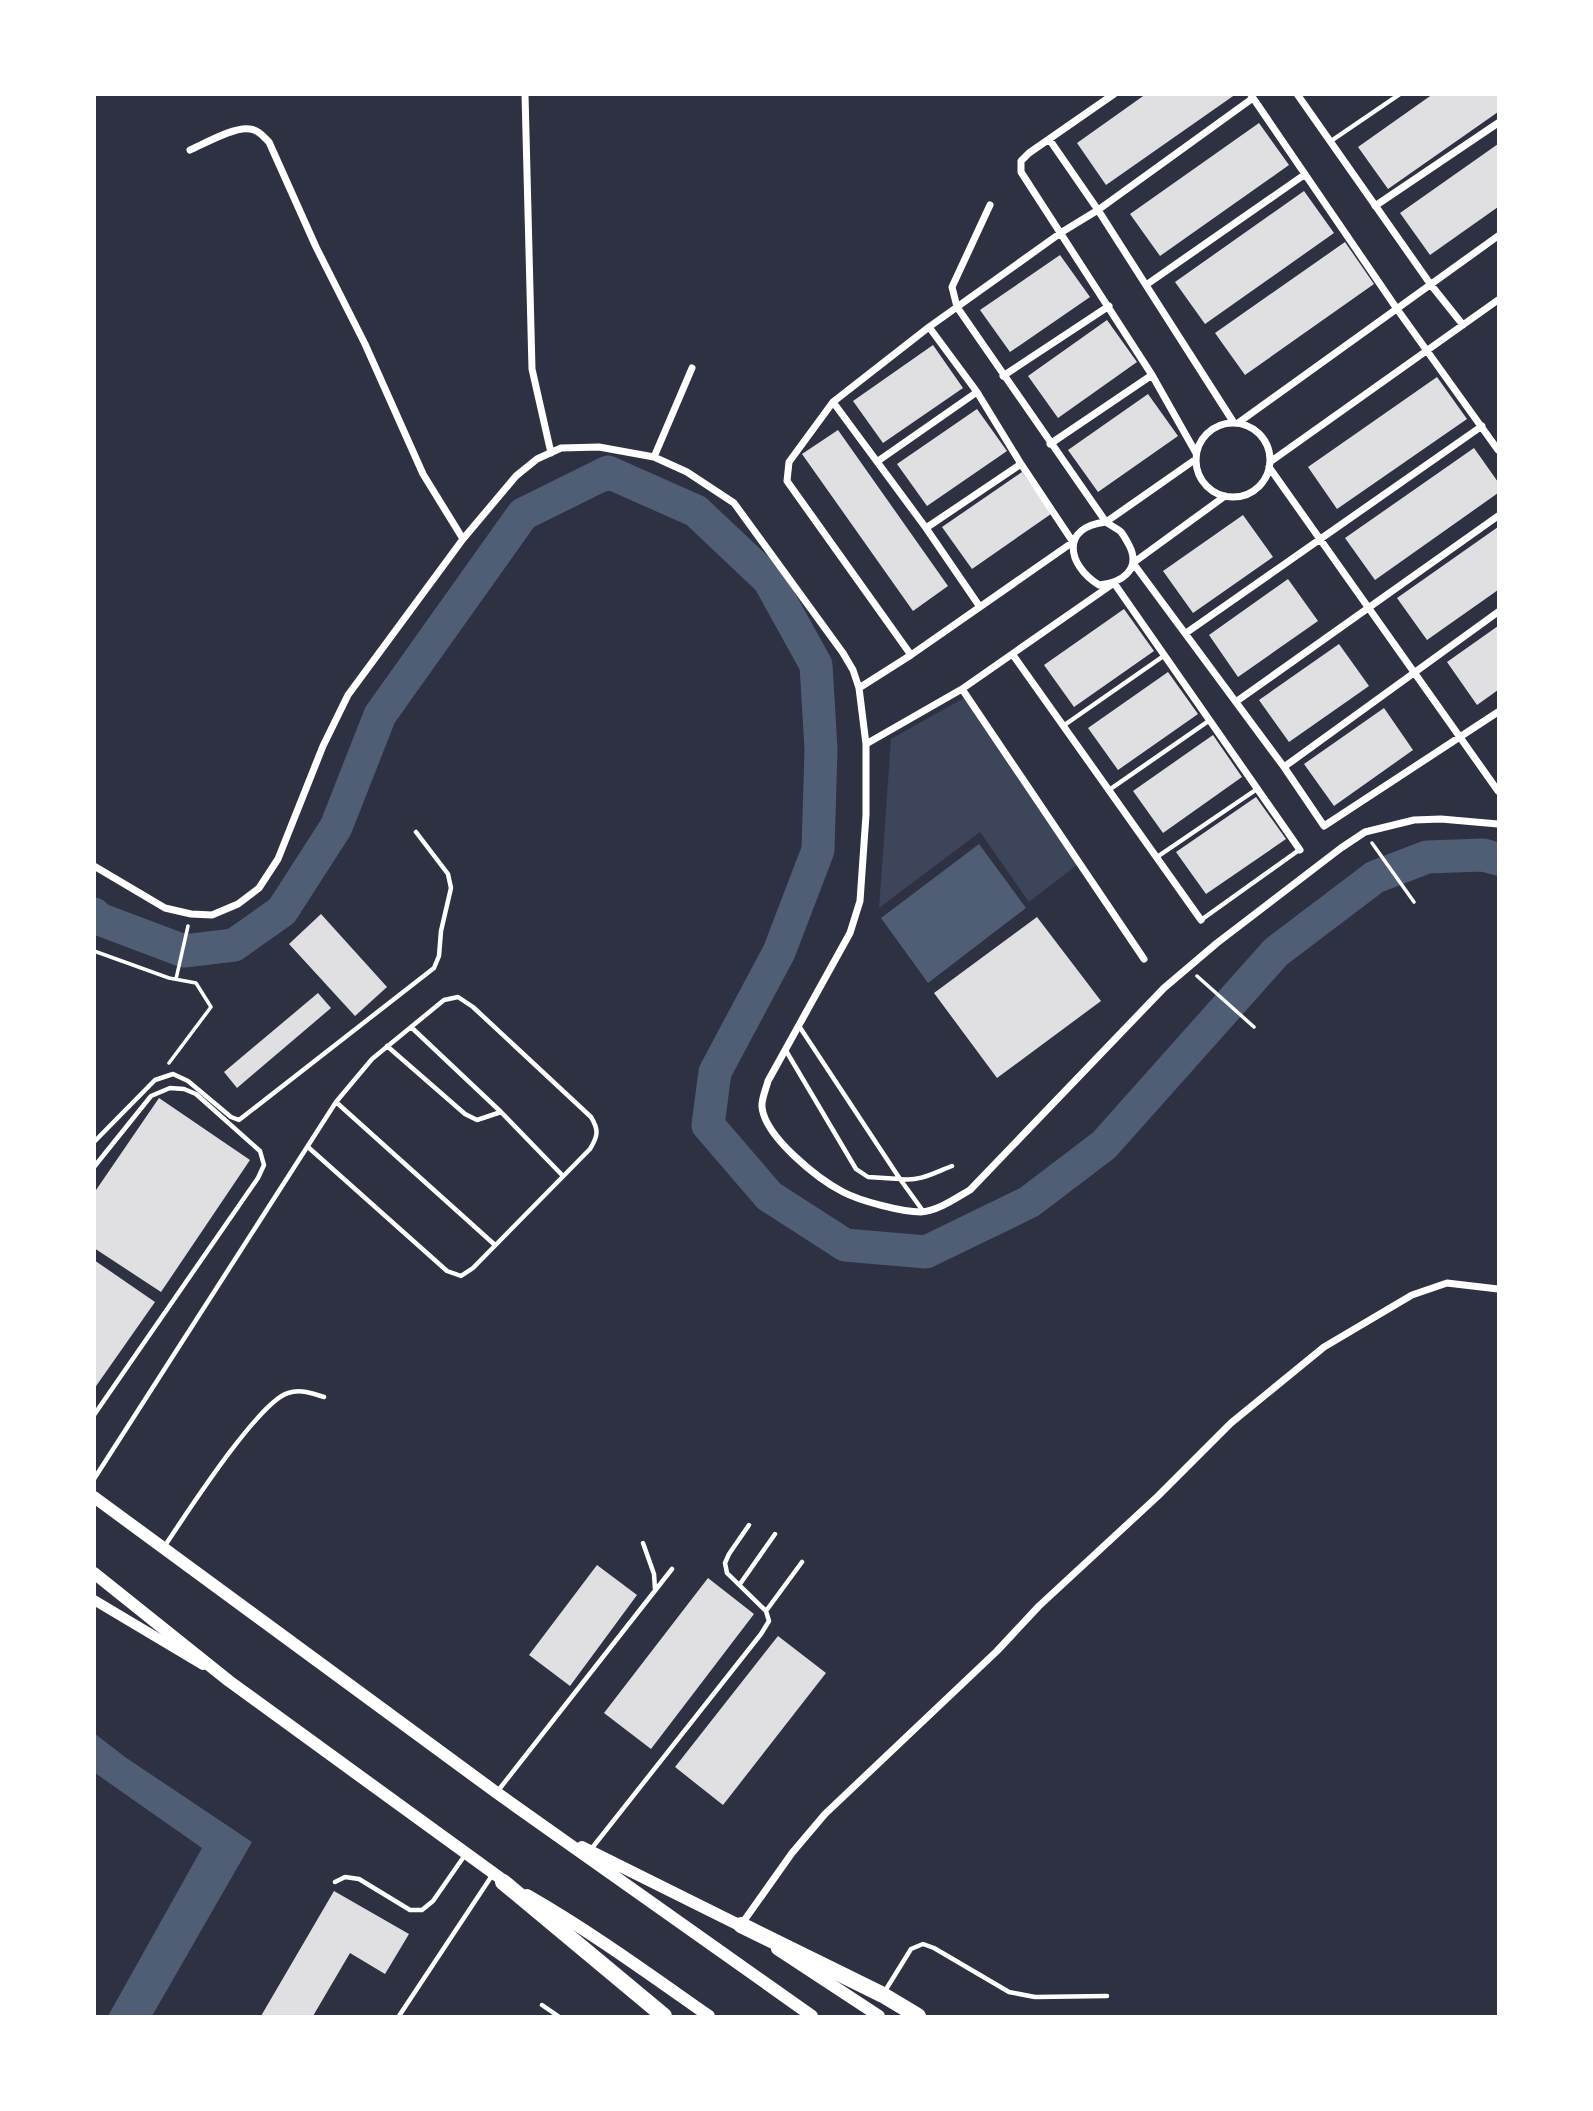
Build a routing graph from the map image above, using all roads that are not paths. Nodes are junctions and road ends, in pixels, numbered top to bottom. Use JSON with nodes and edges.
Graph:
{"nodes":[{"id":1,"x":525,"y":94,"type":"edge"},
{"id":2,"x":1114,"y":94,"type":"edge"},
{"id":3,"x":1297,"y":94,"type":"edge"},
{"id":4,"x":1400,"y":94,"type":"edge"},
{"id":5,"x":1252,"y":96,"type":"edge"},
{"id":6,"x":1499,"y":123,"type":"edge"},
{"id":7,"x":1049,"y":139,"type":"junction"},
{"id":8,"x":1330,"y":141,"type":"junction"},
{"id":9,"x":190,"y":150,"type":"dead end"},
{"id":10,"x":1304,"y":175,"type":"junction"},
{"id":11,"x":990,"y":205,"type":"dead end"},
{"id":12,"x":1376,"y":206,"type":"junction"},
{"id":13,"x":1098,"y":210,"type":"junction"},
{"id":14,"x":1062,"y":232,"type":"junction"},
{"id":15,"x":1499,"y":236,"type":"edge"},
{"id":16,"x":1146,"y":285,"type":"junction"},
{"id":17,"x":1431,"y":285,"type":"junction"},
{"id":18,"x":1499,"y":300,"type":"edge"},
{"id":19,"x":1108,"y":306,"type":"junction"},
{"id":20,"x":957,"y":307,"type":"junction"},
{"id":21,"x":1397,"y":309,"type":"junction"},
{"id":22,"x":1463,"y":325,"type":"junction"},
{"id":23,"x":929,"y":327,"type":"junction"},
{"id":24,"x":1427,"y":351,"type":"junction"},
{"id":25,"x":692,"y":368,"type":"dead end"},
{"id":26,"x":1152,"y":375,"type":"junction"},
{"id":27,"x":1003,"y":376,"type":"junction"},
{"id":28,"x":977,"y":392,"type":"junction"},
{"id":29,"x":833,"y":402,"type":"junction"},
{"id":30,"x":1236,"y":423,"type":"junction"},
{"id":31,"x":1482,"y":426,"type":"junction"},
{"id":32,"x":1050,"y":444,"type":"junction"},
{"id":33,"x":1499,"y":450,"type":"edge"},
{"id":34,"x":551,"y":453,"type":"junction"},
{"id":35,"x":1196,"y":456,"type":"junction"},
{"id":36,"x":654,"y":457,"type":"junction"},
{"id":37,"x":878,"y":461,"type":"junction"},
{"id":38,"x":1021,"y":464,"type":"junction"},
{"id":39,"x":1270,"y":464,"type":"junction"},
{"id":40,"x":1225,"y":496,"type":"junction"},
{"id":41,"x":1499,"y":516,"type":"edge"},
{"id":42,"x":1106,"y":522,"type":"junction"},
{"id":43,"x":926,"y":528,"type":"junction"},
{"id":44,"x":1320,"y":538,"type":"junction"},
{"id":45,"x":463,"y":539,"type":"junction"},
{"id":46,"x":1073,"y":542,"type":"junction"},
{"id":47,"x":1133,"y":563,"type":"junction"},
{"id":48,"x":1114,"y":583,"type":"junction"},
{"id":49,"x":980,"y":607,"type":"junction"},
{"id":50,"x":1370,"y":609,"type":"junction"},
{"id":51,"x":1499,"y":612,"type":"edge"},
{"id":52,"x":1186,"y":633,"type":"junction"},
{"id":53,"x":911,"y":655,"type":"junction"},
{"id":54,"x":1013,"y":655,"type":"junction"},
{"id":55,"x":1165,"y":655,"type":"junction"},
{"id":56,"x":1414,"y":671,"type":"junction"},
{"id":57,"x":859,"y":688,"type":"junction"},
{"id":58,"x":962,"y":689,"type":"junction"},
{"id":59,"x":1237,"y":701,"type":"junction"},
{"id":60,"x":1499,"y":712,"type":"edge"},
{"id":61,"x":1210,"y":720,"type":"junction"},
{"id":62,"x":1063,"y":726,"type":"junction"},
{"id":63,"x":1461,"y":738,"type":"junction"},
{"id":64,"x":866,"y":744,"type":"junction"},
{"id":65,"x":1284,"y":767,"type":"junction"},
{"id":66,"x":1258,"y":788,"type":"junction"},
{"id":67,"x":1109,"y":790,"type":"junction"},
{"id":68,"x":1499,"y":791,"type":"edge"},
{"id":69,"x":1499,"y":824,"type":"edge"},
{"id":70,"x":416,"y":832,"type":"dead end"},
{"id":71,"x":1300,"y":850,"type":"joint"},
{"id":72,"x":1157,"y":857,"type":"junction"},
{"id":73,"x":94,"y":866,"type":"edge"},
{"id":74,"x":1201,"y":920,"type":"joint"},
{"id":75,"x":1144,"y":959,"type":"dead end"},
{"id":76,"x":799,"y":1025,"type":"junction"},
{"id":77,"x":411,"y":1027,"type":"junction"},
{"id":78,"x":387,"y":1046,"type":"junction"},
{"id":79,"x":785,"y":1049,"type":"junction"},
{"id":80,"x":336,"y":1102,"type":"junction"},
{"id":81,"x":501,"y":1112,"type":"junction"},
{"id":82,"x":94,"y":1142,"type":"edge"},
{"id":83,"x":308,"y":1147,"type":"junction"},
{"id":84,"x":951,"y":1166,"type":"dead end"},
{"id":85,"x":94,"y":1167,"type":"edge"},
{"id":86,"x":563,"y":1176,"type":"junction"},
{"id":87,"x":900,"y":1179,"type":"junction"},
{"id":88,"x":924,"y":1212,"type":"junction"},
{"id":89,"x":495,"y":1245,"type":"junction"},
{"id":90,"x":1499,"y":1290,"type":"edge"},
{"id":91,"x":324,"y":1397,"type":"dead end"},
{"id":92,"x":94,"y":1415,"type":"edge"},
{"id":93,"x":94,"y":1479,"type":"edge"},
{"id":94,"x":94,"y":1497,"type":"edge"},
{"id":95,"x":749,"y":1525,"type":"dead end"},
{"id":96,"x":775,"y":1534,"type":"dead end"},
{"id":97,"x":643,"y":1543,"type":"dead end"},
{"id":98,"x":164,"y":1547,"type":"junction"},
{"id":99,"x":802,"y":1562,"type":"dead end"},
{"id":100,"x":672,"y":1569,"type":"dead end"},
{"id":101,"x":94,"y":1573,"type":"edge"},
{"id":102,"x":740,"y":1584,"type":"junction"},
{"id":103,"x":655,"y":1590,"type":"junction"},
{"id":104,"x":94,"y":1601,"type":"edge"},
{"id":105,"x":766,"y":1611,"type":"junction"},
{"id":106,"x":229,"y":1681,"type":"junction"},
{"id":107,"x":497,"y":1793,"type":"junction"},
{"id":108,"x":561,"y":1839,"type":"junction"},
{"id":109,"x":590,"y":1850,"type":"junction"},
{"id":110,"x":465,"y":1854,"type":"junction"},
{"id":111,"x":498,"y":1878,"type":"junction"},
{"id":112,"x":335,"y":1882,"type":"dead end"},
{"id":113,"x":741,"y":1925,"type":"junction"},
{"id":114,"x":883,"y":1994,"type":"junction"},
{"id":115,"x":1107,"y":1996,"type":"dead end"},
{"id":116,"x":542,"y":2005,"type":"dead end"},
{"id":117,"x":399,"y":2017,"type":"edge"},
{"id":118,"x":558,"y":2017,"type":"edge"},
{"id":119,"x":664,"y":2017,"type":"edge"},
{"id":120,"x":709,"y":2017,"type":"edge"},
{"id":121,"x":812,"y":2017,"type":"edge"},
{"id":122,"x":879,"y":2017,"type":"edge"},
{"id":123,"x":918,"y":2017,"type":"edge"}],
"edges":[{"from":1,"to":34,"type":"street"},
{"from":2,"to":7,"type":"street"},
{"from":3,"to":8,"type":"street"},
{"from":4,"to":8,"type":"lane"},
{"from":5,"to":10,"type":"street"},
{"from":5,"to":13,"type":"street"},
{"from":6,"to":12,"type":"street"},
{"from":7,"to":13,"type":"street"},
{"from":7,"to":14,"type":"street"},
{"from":8,"to":12,"type":"street"},
{"from":9,"to":45,"type":"street"},
{"from":10,"to":16,"type":"street"},
{"from":10,"to":21,"type":"street"},
{"from":11,"to":20,"type":"street"},
{"from":12,"to":17,"type":"street"},
{"from":13,"to":14,"type":"street"},
{"from":13,"to":16,"type":"street"},
{"from":14,"to":19,"type":"street"},
{"from":14,"to":20,"type":"street"},
{"from":15,"to":17,"type":"street"},
{"from":16,"to":30,"type":"street"},
{"from":17,"to":21,"type":"street"},
{"from":17,"to":22,"type":"street"},
{"from":18,"to":22,"type":"street"},
{"from":19,"to":26,"type":"street"},
{"from":19,"to":27,"type":"street"},
{"from":20,"to":23,"type":"street"},
{"from":20,"to":27,"type":"street"},
{"from":21,"to":24,"type":"street"},
{"from":21,"to":30,"type":"street"},
{"from":22,"to":24,"type":"street"},
{"from":23,"to":28,"type":"street"},
{"from":23,"to":29,"type":"street"},
{"from":24,"to":31,"type":"street"},
{"from":24,"to":39,"type":"street"},
{"from":25,"to":36,"type":"street"},
{"from":26,"to":32,"type":"street"},
{"from":26,"to":35,"type":"street"},
{"from":27,"to":32,"type":"street"},
{"from":28,"to":37,"type":"street"},
{"from":28,"to":38,"type":"street"},
{"from":29,"to":37,"type":"street"},
{"from":29,"to":53,"type":"street"},
{"from":30,"to":35,"type":"street"},
{"from":30,"to":39,"type":"street"},
{"from":31,"to":33,"type":"street"},
{"from":31,"to":44,"type":"street"},
{"from":32,"to":42,"type":"street"},
{"from":34,"to":36,"type":"street"},
{"from":34,"to":45,"type":"street"},
{"from":35,"to":40,"type":"street"},
{"from":35,"to":42,"type":"street"},
{"from":36,"to":57,"type":"street"},
{"from":37,"to":43,"type":"street"},
{"from":38,"to":43,"type":"street"},
{"from":38,"to":46,"type":"street"},
{"from":39,"to":40,"type":"street"},
{"from":39,"to":44,"type":"street"},
{"from":40,"to":47,"type":"street"},
{"from":41,"to":50,"type":"street"},
{"from":42,"to":46,"type":"street"},
{"from":42,"to":47,"type":"street"},
{"from":43,"to":49,"type":"street"},
{"from":44,"to":50,"type":"street"},
{"from":44,"to":52,"type":"street"},
{"from":45,"to":73,"type":"street"},
{"from":46,"to":48,"type":"street"},
{"from":46,"to":49,"type":"street"},
{"from":47,"to":48,"type":"street"},
{"from":47,"to":52,"type":"street"},
{"from":48,"to":54,"type":"street"},
{"from":48,"to":55,"type":"street"},
{"from":49,"to":53,"type":"street"},
{"from":50,"to":56,"type":"street"},
{"from":50,"to":59,"type":"street"},
{"from":51,"to":56,"type":"street"},
{"from":52,"to":59,"type":"street"},
{"from":53,"to":57,"type":"street"},
{"from":54,"to":58,"type":"street"},
{"from":54,"to":62,"type":"street"},
{"from":55,"to":61,"type":"street"},
{"from":55,"to":62,"type":"lane"},
{"from":56,"to":63,"type":"street"},
{"from":56,"to":65,"type":"street"},
{"from":57,"to":64,"type":"street"},
{"from":58,"to":64,"type":"street"},
{"from":58,"to":75,"type":"street"},
{"from":59,"to":65,"type":"street"},
{"from":60,"to":63,"type":"street"},
{"from":61,"to":66,"type":"street"},
{"from":61,"to":67,"type":"lane"},
{"from":62,"to":67,"type":"street"},
{"from":63,"to":65,"type":"street"},
{"from":63,"to":68,"type":"street"},
{"from":64,"to":76,"type":"street"},
{"from":66,"to":71,"type":"street"},
{"from":66,"to":72,"type":"lane"},
{"from":67,"to":72,"type":"street"},
{"from":69,"to":88,"type":"street"},
{"from":70,"to":82,"type":"lane"},
{"from":71,"to":74,"type":"lane"},
{"from":72,"to":74,"type":"street"},
{"from":76,"to":79,"type":"street"},
{"from":76,"to":87,"type":"lane"},
{"from":77,"to":78,"type":"lane"},
{"from":77,"to":81,"type":"lane"},
{"from":77,"to":86,"type":"lane"},
{"from":78,"to":80,"type":"lane"},
{"from":78,"to":81,"type":"lane"},
{"from":79,"to":87,"type":"lane"},
{"from":79,"to":88,"type":"street"},
{"from":80,"to":83,"type":"lane"},
{"from":80,"to":89,"type":"lane"},
{"from":81,"to":86,"type":"lane"},
{"from":83,"to":89,"type":"lane"},
{"from":83,"to":93,"type":"lane"},
{"from":84,"to":87,"type":"lane"},
{"from":85,"to":92,"type":"lane"},
{"from":86,"to":89,"type":"lane"},
{"from":87,"to":88,"type":"lane"},
{"from":90,"to":113,"type":"street"},
{"from":91,"to":98,"type":"lane"},
{"from":94,"to":98,"type":"main road"},
{"from":95,"to":102,"type":"lane"},
{"from":96,"to":102,"type":"lane"},
{"from":97,"to":103,"type":"lane"},
{"from":98,"to":107,"type":"main road"},
{"from":99,"to":105,"type":"lane"},
{"from":100,"to":103,"type":"lane"},
{"from":101,"to":106,"type":"main road"},
{"from":102,"to":105,"type":"lane"},
{"from":103,"to":107,"type":"lane"},
{"from":104,"to":106,"type":"street"},
{"from":105,"to":109,"type":"lane"},
{"from":106,"to":110,"type":"main road"},
{"from":107,"to":108,"type":"main road"},
{"from":108,"to":109,"type":"main road"},
{"from":108,"to":121,"type":"main road"},
{"from":109,"to":113,"type":"main road"},
{"from":110,"to":111,"type":"main road"},
{"from":110,"to":112,"type":"lane"},
{"from":111,"to":117,"type":"lane"},
{"from":111,"to":119,"type":"highway"},
{"from":111,"to":120,"type":"main road"},
{"from":113,"to":114,"type":"highway"},
{"from":113,"to":122,"type":"main road"},
{"from":114,"to":115,"type":"lane"},
{"from":114,"to":123,"type":"highway"},
{"from":116,"to":118,"type":"lane"}]}
